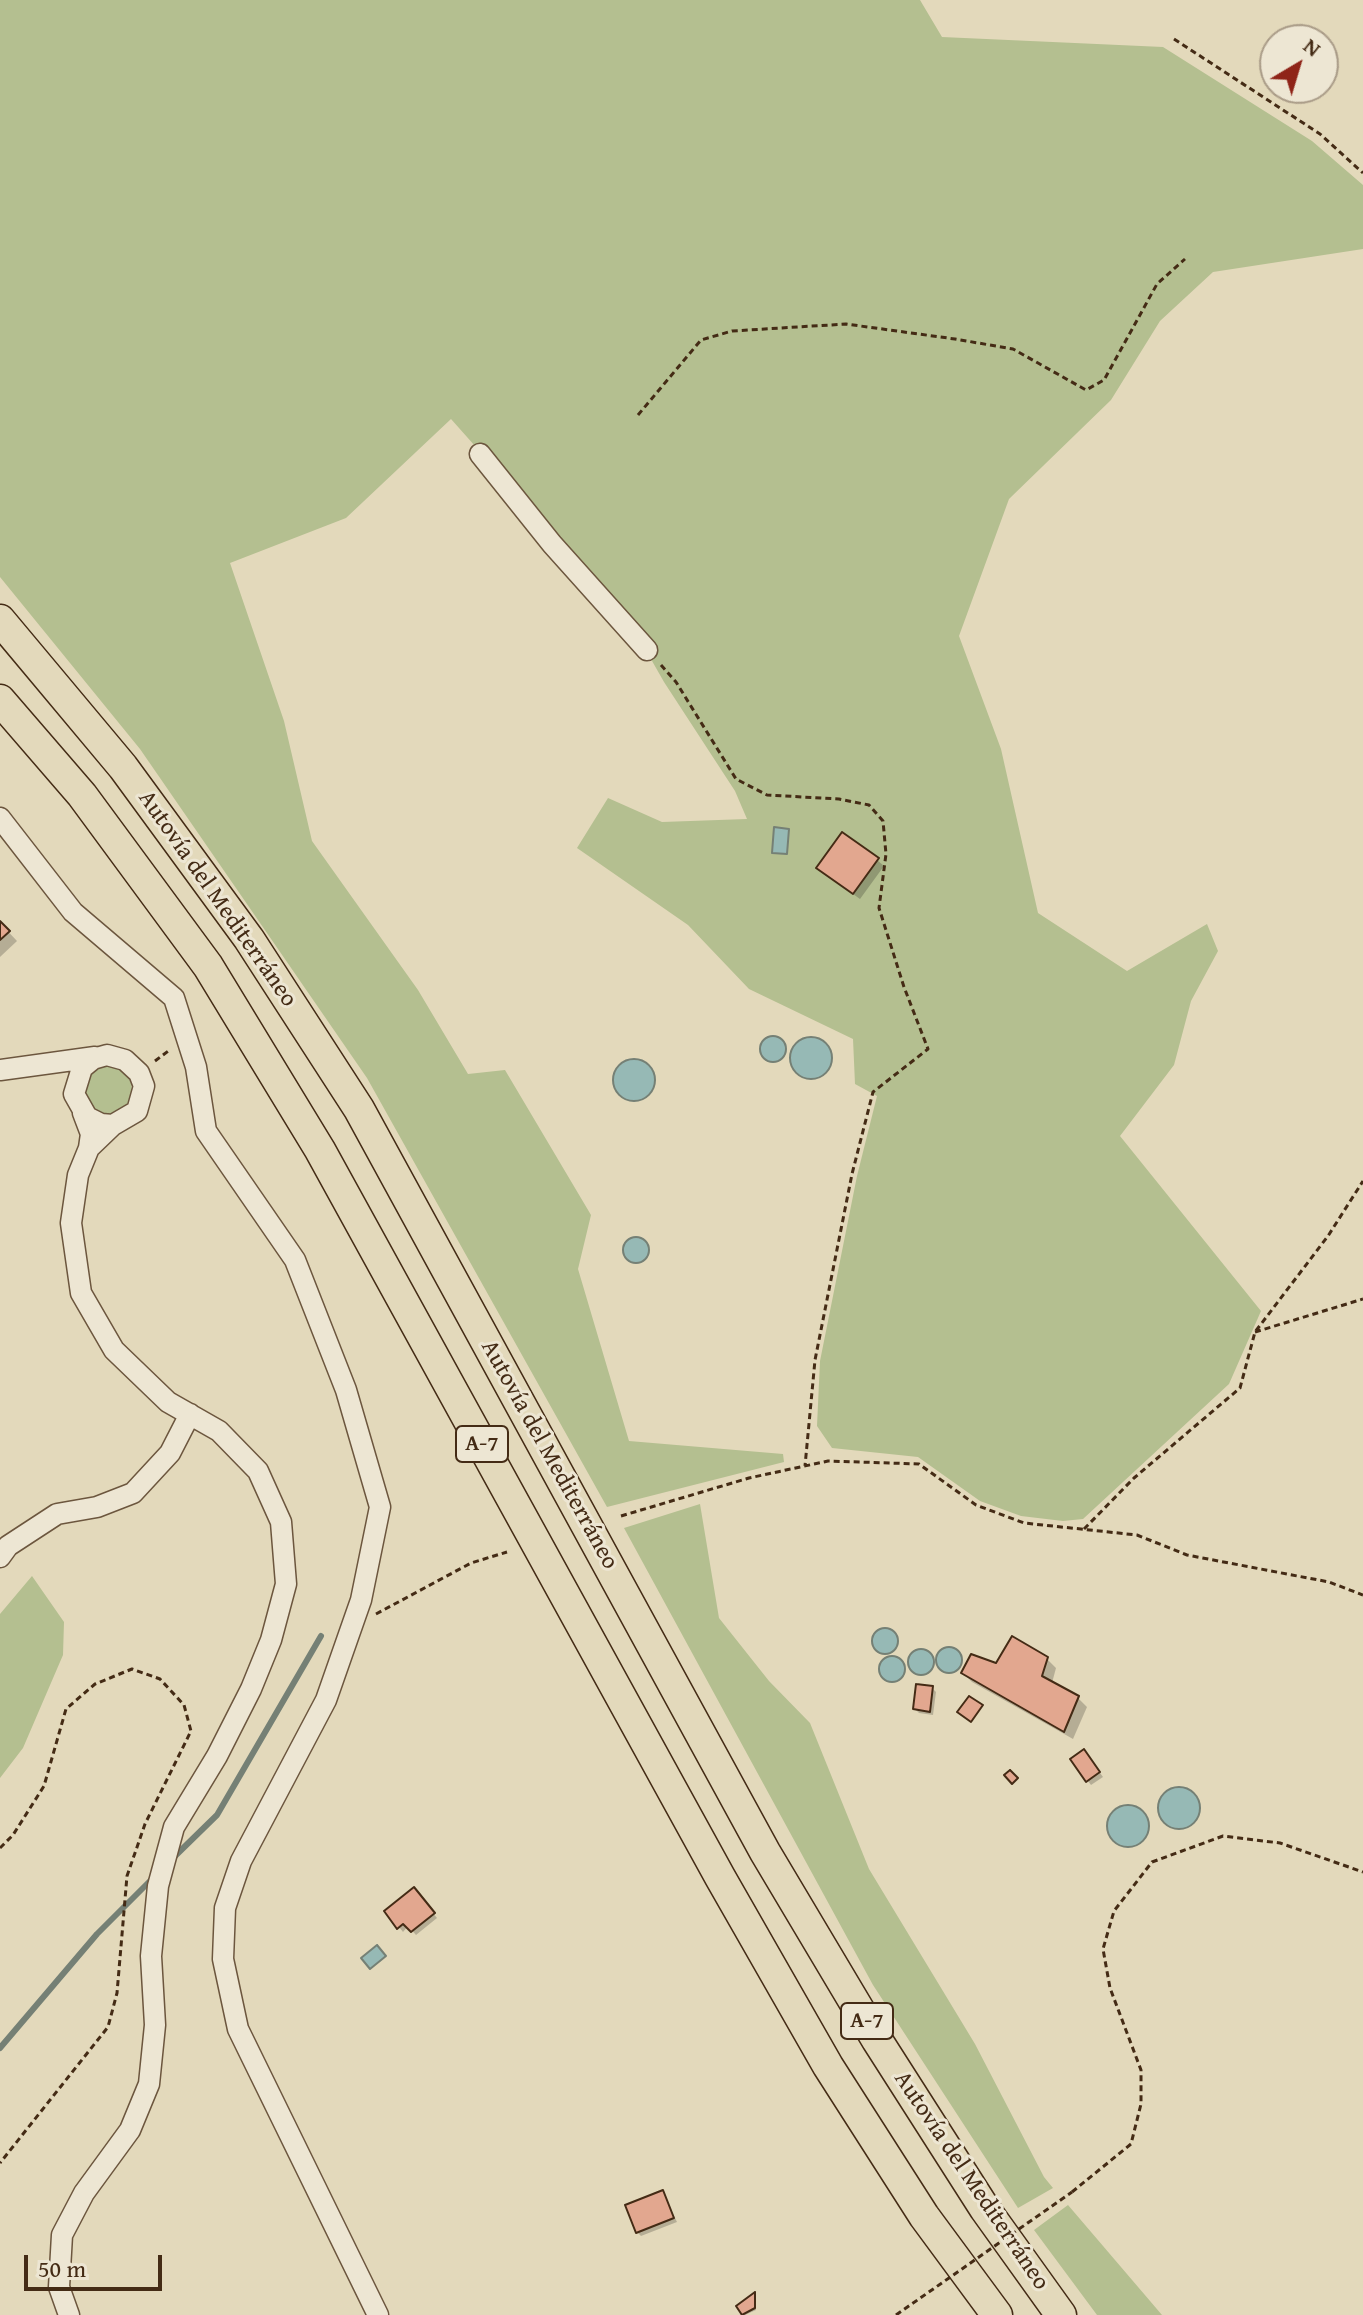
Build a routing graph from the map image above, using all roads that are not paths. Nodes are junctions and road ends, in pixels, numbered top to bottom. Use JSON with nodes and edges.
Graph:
{"nodes":[{"id":1,"x":480,"y":454,"type":"dead end"},
{"id":2,"x":0,"y":620,"type":"edge"},
{"id":3,"x":647,"y":650,"type":"road end"},
{"id":4,"x":0,"y":700,"type":"edge"},
{"id":5,"x":0,"y":818,"type":"edge"},
{"id":6,"x":107,"y":1055,"type":"junction"},
{"id":7,"x":46,"y":1065,"type":"junction"},
{"id":8,"x":0,"y":1070,"type":"edge"},
{"id":9,"x":78,"y":1104,"type":"junction"},
{"id":10,"x":113,"y":1125,"type":"junction"},
{"id":11,"x":89,"y":1148,"type":"junction"},
{"id":12,"x":190,"y":1414,"type":"junction"},
{"id":13,"x":0,"y":1557,"type":"edge"},
{"id":14,"x":69,"y":2315,"type":"edge"},
{"id":15,"x":378,"y":2315,"type":"edge"},
{"id":16,"x":997,"y":2315,"type":"edge"},
{"id":17,"x":1061,"y":2315,"type":"edge"}],
"edges":[{"from":1,"to":3,"type":"street"},
{"from":2,"to":17,"type":"highway","name":"Autovía del Mediterráneo","number":"A-7"},
{"from":4,"to":16,"type":"highway","name":"Autovía del Mediterráneo","number":"A-7"},
{"from":5,"to":15,"type":"street"},
{"from":6,"to":7,"type":"street"},
{"from":6,"to":9,"type":"street"},
{"from":6,"to":10,"type":"street"},
{"from":7,"to":8,"type":"street"},
{"from":7,"to":9,"type":"street"},
{"from":9,"to":10,"type":"street"},
{"from":9,"to":11,"type":"street"},
{"from":10,"to":11,"type":"street"},
{"from":11,"to":12,"type":"street"},
{"from":12,"to":13,"type":"street"},
{"from":12,"to":14,"type":"street"}]}
